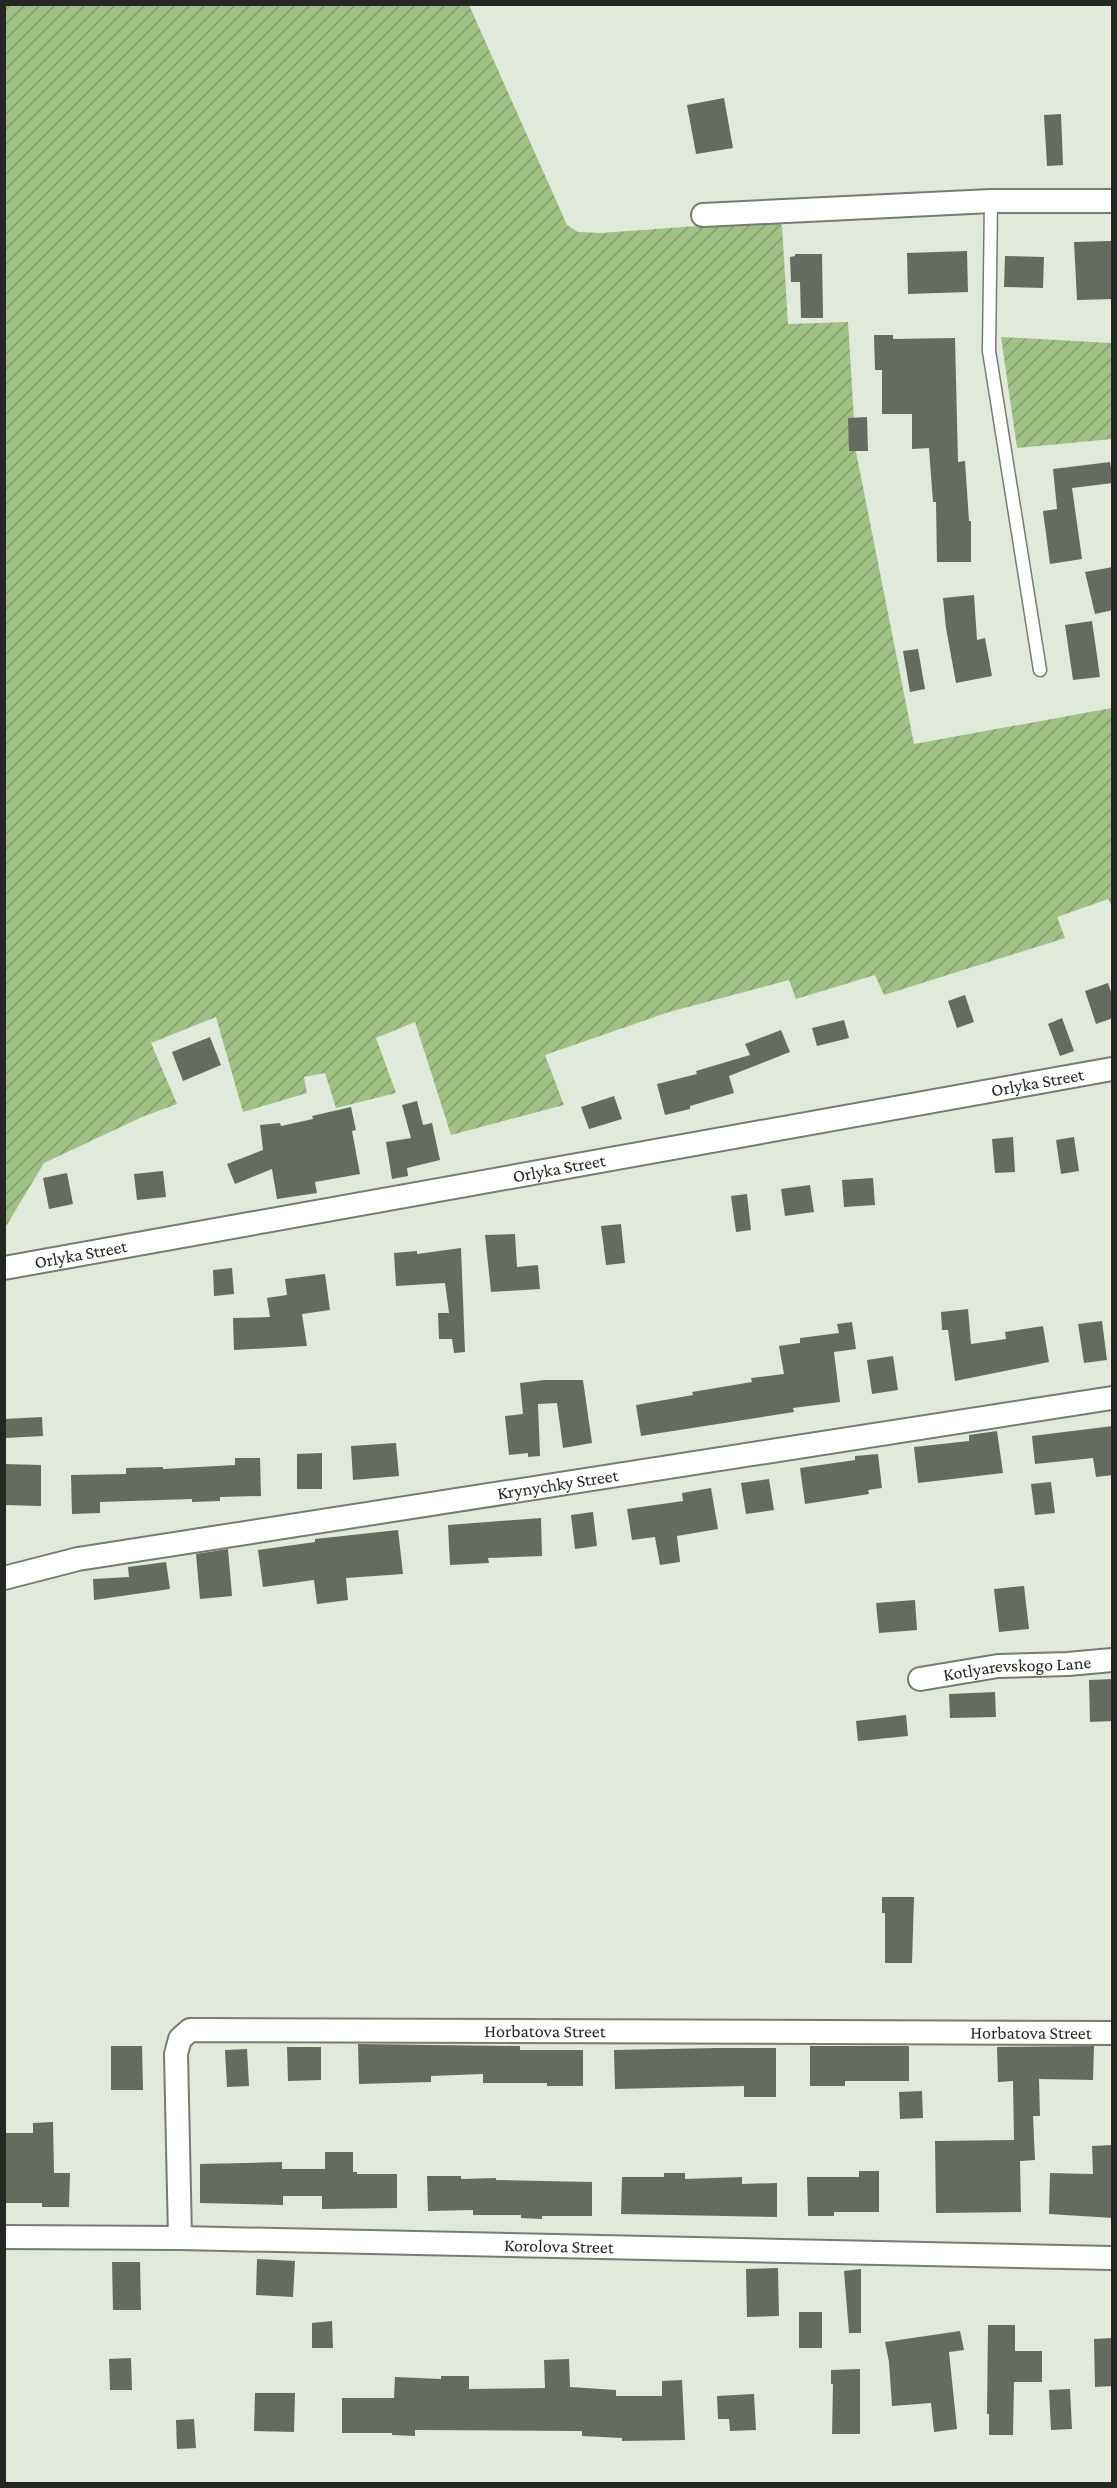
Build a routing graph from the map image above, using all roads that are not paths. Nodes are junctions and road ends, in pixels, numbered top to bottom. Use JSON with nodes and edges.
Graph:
{"nodes":[{"id":1,"x":991,"y":201,"type":"junction"},
{"id":2,"x":1113,"y":201,"type":"edge"},
{"id":3,"x":703,"y":215,"type":"dead end"},
{"id":4,"x":1040,"y":669,"type":"dead end"},
{"id":5,"x":1113,"y":1069,"type":"edge"},
{"id":6,"x":4,"y":1268,"type":"edge"},
{"id":7,"x":1113,"y":1398,"type":"edge"},
{"id":8,"x":4,"y":1578,"type":"edge"},
{"id":9,"x":1113,"y":1660,"type":"edge"},
{"id":10,"x":920,"y":1679,"type":"dead end"},
{"id":11,"x":1113,"y":2033,"type":"edge"},
{"id":12,"x":4,"y":2237,"type":"edge"},
{"id":13,"x":180,"y":2238,"type":"junction"},
{"id":14,"x":1113,"y":2258,"type":"edge"}],
"edges":[{"from":1,"to":2,"type":"street"},
{"from":1,"to":3,"type":"street"},
{"from":1,"to":4,"type":"lane"},
{"from":5,"to":6,"type":"street","name":"Orlyka Street"},
{"from":7,"to":8,"type":"street","name":"Krynychky Street"},
{"from":9,"to":10,"type":"street","name":"Kotlyarevskogo Lane"},
{"from":11,"to":13,"type":"street","name":"Horbatova Street"},
{"from":12,"to":13,"type":"street","name":"Korolova Street"},
{"from":13,"to":14,"type":"street","name":"Korolova Street"}]}
